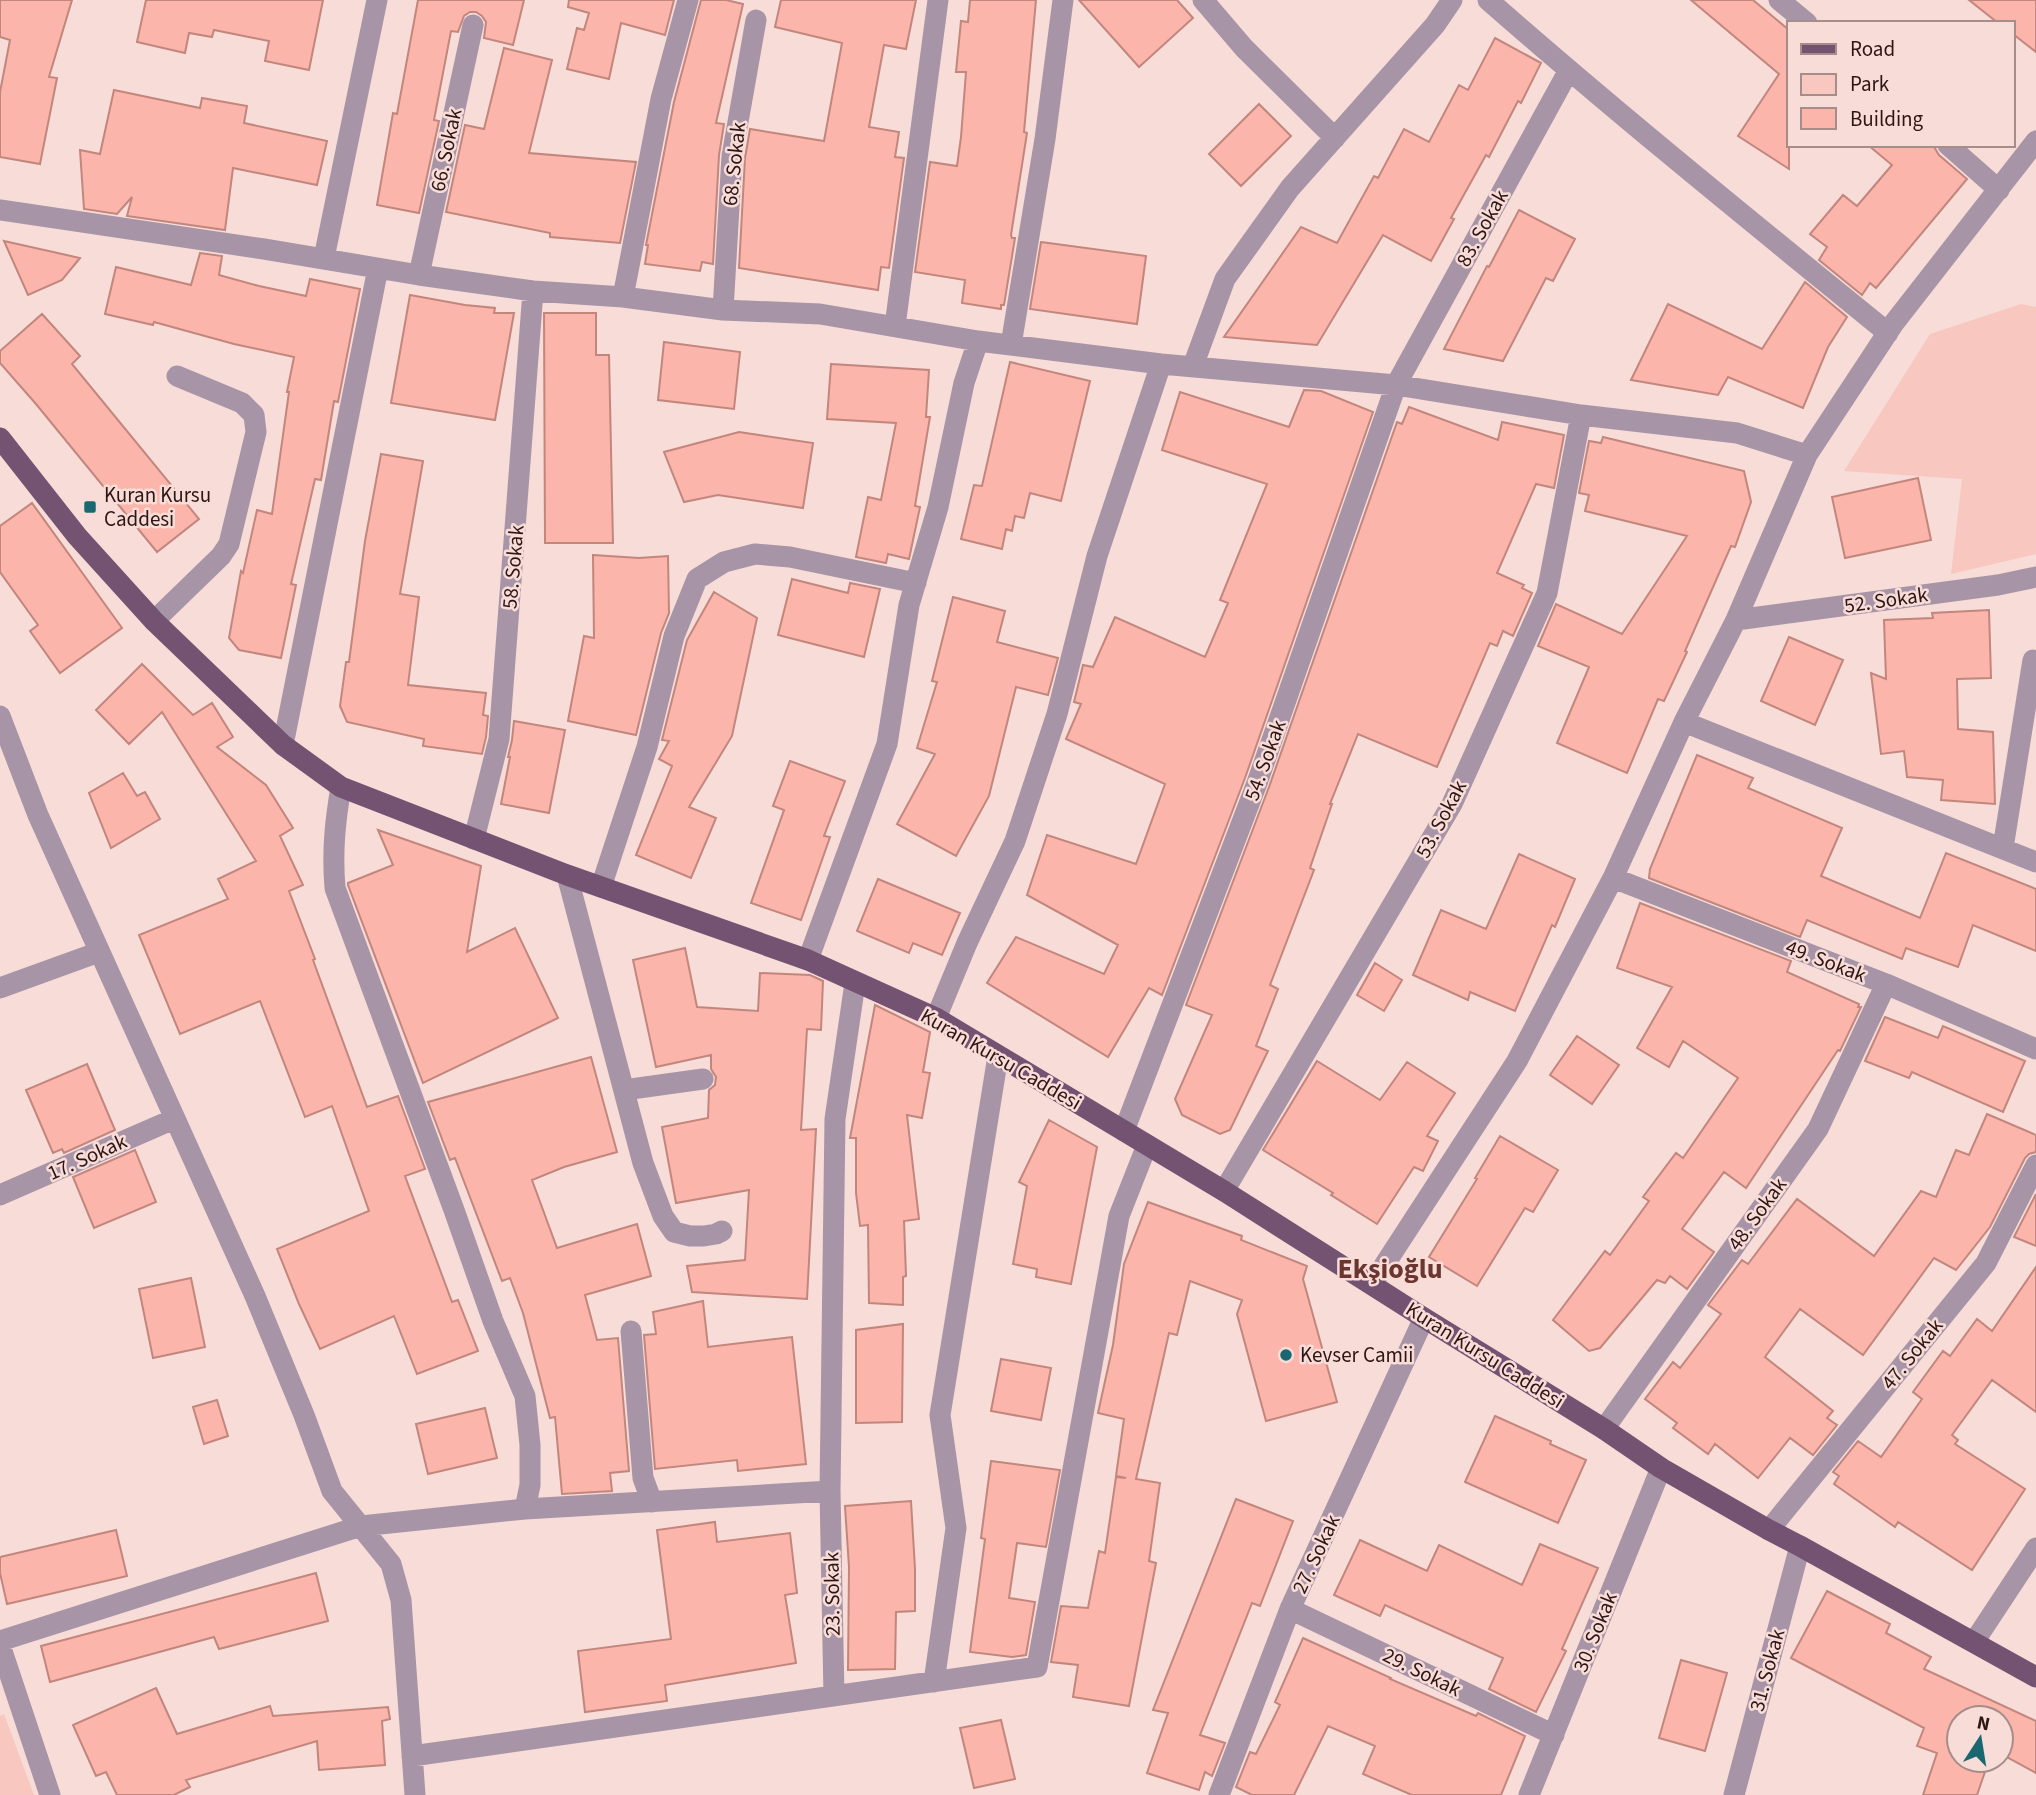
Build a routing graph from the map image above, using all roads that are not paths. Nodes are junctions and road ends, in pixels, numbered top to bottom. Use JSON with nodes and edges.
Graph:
{"nodes":[{"id":1,"x":377,"y":0,"type":"edge"},
{"id":2,"x":688,"y":0,"type":"edge"},
{"id":3,"x":938,"y":0,"type":"edge"},
{"id":4,"x":1063,"y":0,"type":"edge"},
{"id":5,"x":1203,"y":0,"type":"edge"},
{"id":6,"x":1452,"y":0,"type":"edge"},
{"id":7,"x":1488,"y":0,"type":"edge"},
{"id":8,"x":1779,"y":0,"type":"edge"},
{"id":9,"x":756,"y":20,"type":"dead end"},
{"id":10,"x":1805,"y":21,"type":"edge"},
{"id":11,"x":473,"y":25,"type":"dead end"},
{"id":12,"x":1569,"y":70,"type":"junction"},
{"id":13,"x":1335,"y":138,"type":"junction"},
{"id":14,"x":2036,"y":141,"type":"edge"},
{"id":15,"x":1950,"y":147,"type":"edge"},
{"id":16,"x":1999,"y":190,"type":"junction"},
{"id":17,"x":0,"y":210,"type":"edge"},
{"id":18,"x":324,"y":258,"type":"junction"},
{"id":19,"x":378,"y":268,"type":"junction"},
{"id":20,"x":419,"y":275,"type":"junction"},
{"id":21,"x":533,"y":291,"type":"junction"},
{"id":22,"x":624,"y":298,"type":"junction"},
{"id":23,"x":723,"y":310,"type":"junction"},
{"id":24,"x":895,"y":326,"type":"junction"},
{"id":25,"x":1888,"y":333,"type":"junction"},
{"id":26,"x":978,"y":341,"type":"junction"},
{"id":27,"x":1011,"y":345,"type":"junction"},
{"id":28,"x":1161,"y":364,"type":"junction"},
{"id":29,"x":1193,"y":366,"type":"junction"},
{"id":30,"x":177,"y":376,"type":"dead end"},
{"id":31,"x":1396,"y":385,"type":"junction"},
{"id":32,"x":1581,"y":415,"type":"junction"},
{"id":33,"x":0,"y":438,"type":"edge"},
{"id":34,"x":1807,"y":455,"type":"junction"},
{"id":35,"x":2036,"y":576,"type":"edge"},
{"id":36,"x":916,"y":583,"type":"junction"},
{"id":37,"x":1736,"y":620,"type":"junction"},
{"id":38,"x":154,"y":621,"type":"junction"},
{"id":39,"x":2033,"y":660,"type":"dead end"},
{"id":40,"x":0,"y":716,"type":"edge"},
{"id":41,"x":1684,"y":722,"type":"junction"},
{"id":42,"x":283,"y":745,"type":"junction"},
{"id":43,"x":341,"y":787,"type":"junction"},
{"id":44,"x":474,"y":839,"type":"junction"},
{"id":45,"x":2003,"y":848,"type":"junction"},
{"id":46,"x":2036,"y":862,"type":"edge"},
{"id":47,"x":567,"y":875,"type":"junction"},
{"id":48,"x":1613,"y":878,"type":"junction"},
{"id":49,"x":601,"y":887,"type":"junction"},
{"id":50,"x":99,"y":952,"type":"junction"},
{"id":51,"x":807,"y":960,"type":"junction"},
{"id":52,"x":855,"y":983,"type":"junction"},
{"id":53,"x":1886,"y":984,"type":"junction"},
{"id":54,"x":0,"y":988,"type":"edge"},
{"id":55,"x":936,"y":1018,"type":"junction"},
{"id":56,"x":2036,"y":1049,"type":"edge"},
{"id":57,"x":998,"y":1056,"type":"junction"},
{"id":58,"x":703,"y":1079,"type":"dead end"},
{"id":59,"x":624,"y":1090,"type":"junction"},
{"id":60,"x":174,"y":1119,"type":"junction"},
{"id":61,"x":1124,"y":1131,"type":"junction"},
{"id":62,"x":1147,"y":1145,"type":"junction"},
{"id":63,"x":2036,"y":1165,"type":"edge"},
{"id":64,"x":1224,"y":1191,"type":"junction"},
{"id":65,"x":0,"y":1195,"type":"edge"},
{"id":66,"x":722,"y":1231,"type":"dead end"},
{"id":67,"x":1372,"y":1284,"type":"junction"},
{"id":68,"x":1424,"y":1318,"type":"junction"},
{"id":69,"x":631,"y":1331,"type":"dead end"},
{"id":70,"x":1604,"y":1429,"type":"junction"},
{"id":71,"x":1661,"y":1468,"type":"junction"},
{"id":72,"x":830,"y":1491,"type":"junction"},
{"id":73,"x":652,"y":1502,"type":"junction"},
{"id":74,"x":525,"y":1509,"type":"junction"},
{"id":75,"x":361,"y":1526,"type":"junction"},
{"id":76,"x":1769,"y":1530,"type":"junction"},
{"id":77,"x":1800,"y":1546,"type":"junction"},
{"id":78,"x":2036,"y":1548,"type":"edge"},
{"id":79,"x":1290,"y":1609,"type":"junction"},
{"id":80,"x":1974,"y":1642,"type":"junction"},
{"id":81,"x":0,"y":1643,"type":"edge"},
{"id":82,"x":2036,"y":1677,"type":"edge"},
{"id":83,"x":934,"y":1682,"type":"junction"},
{"id":84,"x":834,"y":1696,"type":"junction"},
{"id":85,"x":1553,"y":1735,"type":"junction"},
{"id":86,"x":412,"y":1756,"type":"junction"},
{"id":87,"x":50,"y":1795,"type":"edge"},
{"id":88,"x":415,"y":1795,"type":"edge"},
{"id":89,"x":1219,"y":1795,"type":"edge"},
{"id":90,"x":1529,"y":1795,"type":"edge"},
{"id":91,"x":1734,"y":1795,"type":"edge"}],
"edges":[{"from":1,"to":18,"type":"street"},
{"from":2,"to":22,"type":"street"},
{"from":3,"to":24,"type":"street"},
{"from":4,"to":27,"type":"street"},
{"from":5,"to":13,"type":"street"},
{"from":6,"to":13,"type":"street"},
{"from":7,"to":12,"type":"street"},
{"from":8,"to":10,"type":"street"},
{"from":9,"to":23,"type":"street","name":"68. Sokak"},
{"from":11,"to":20,"type":"street","name":"66. Sokak"},
{"from":12,"to":25,"type":"street"},
{"from":12,"to":31,"type":"street","name":"83. Sokak"},
{"from":13,"to":29,"type":"street"},
{"from":14,"to":16,"type":"street"},
{"from":15,"to":16,"type":"street"},
{"from":16,"to":25,"type":"street"},
{"from":17,"to":18,"type":"street"},
{"from":18,"to":19,"type":"street"},
{"from":19,"to":20,"type":"street"},
{"from":19,"to":42,"type":"street"},
{"from":20,"to":21,"type":"street"},
{"from":21,"to":22,"type":"street"},
{"from":21,"to":44,"type":"street","name":"58. Sokak"},
{"from":22,"to":23,"type":"street"},
{"from":23,"to":24,"type":"street"},
{"from":24,"to":26,"type":"street"},
{"from":25,"to":34,"type":"street"},
{"from":26,"to":27,"type":"street"},
{"from":26,"to":36,"type":"street"},
{"from":27,"to":28,"type":"street"},
{"from":28,"to":29,"type":"street"},
{"from":28,"to":55,"type":"street"},
{"from":29,"to":31,"type":"street"},
{"from":30,"to":38,"type":"street"},
{"from":31,"to":32,"type":"street"},
{"from":31,"to":61,"type":"street","name":"54. Sokak"},
{"from":32,"to":34,"type":"street"},
{"from":32,"to":64,"type":"street","name":"53. Sokak"},
{"from":33,"to":38,"type":"main road","name":"Kuran Kursu Caddesi"},
{"from":34,"to":37,"type":"street"},
{"from":35,"to":37,"type":"street","name":"52. Sokak"},
{"from":36,"to":49,"type":"street"},
{"from":36,"to":51,"type":"street"},
{"from":37,"to":41,"type":"street"},
{"from":38,"to":42,"type":"main road","name":"Kuran Kursu Caddesi"},
{"from":39,"to":45,"type":"street"},
{"from":40,"to":50,"type":"street"},
{"from":41,"to":45,"type":"street"},
{"from":41,"to":48,"type":"street"},
{"from":42,"to":43,"type":"main road","name":"Kuran Kursu Caddesi"},
{"from":43,"to":44,"type":"main road","name":"Kuran Kursu Caddesi"},
{"from":43,"to":74,"type":"street"},
{"from":44,"to":47,"type":"main road","name":"Kuran Kursu Caddesi"},
{"from":45,"to":46,"type":"street"},
{"from":47,"to":49,"type":"main road","name":"Kuran Kursu Caddesi"},
{"from":47,"to":59,"type":"street"},
{"from":48,"to":53,"type":"street","name":"49. Sokak"},
{"from":48,"to":67,"type":"street"},
{"from":49,"to":51,"type":"main road","name":"Kuran Kursu Caddesi"},
{"from":50,"to":54,"type":"street"},
{"from":50,"to":60,"type":"street"},
{"from":51,"to":52,"type":"main road","name":"Kuran Kursu Caddesi"},
{"from":52,"to":55,"type":"main road","name":"Kuran Kursu Caddesi"},
{"from":52,"to":72,"type":"street","name":"23. Sokak"},
{"from":53,"to":56,"type":"street","name":"49. Sokak"},
{"from":53,"to":70,"type":"street","name":"48. Sokak"},
{"from":55,"to":57,"type":"main road","name":"Kuran Kursu Caddesi"},
{"from":57,"to":61,"type":"main road","name":"Kuran Kursu Caddesi"},
{"from":57,"to":83,"type":"street"},
{"from":58,"to":59,"type":"street"},
{"from":59,"to":66,"type":"street"},
{"from":60,"to":65,"type":"street","name":"17. Sokak"},
{"from":60,"to":75,"type":"street"},
{"from":61,"to":62,"type":"main road","name":"Kuran Kursu Caddesi"},
{"from":62,"to":64,"type":"main road","name":"Kuran Kursu Caddesi"},
{"from":62,"to":83,"type":"street"},
{"from":63,"to":76,"type":"street","name":"47. Sokak"},
{"from":64,"to":67,"type":"main road","name":"Kuran Kursu Caddesi"},
{"from":67,"to":68,"type":"main road","name":"Kuran Kursu Caddesi"},
{"from":68,"to":70,"type":"main road","name":"Kuran Kursu Caddesi"},
{"from":68,"to":79,"type":"street","name":"27. Sokak"},
{"from":69,"to":73,"type":"street"},
{"from":70,"to":71,"type":"main road","name":"Kuran Kursu Caddesi"},
{"from":71,"to":76,"type":"main road","name":"Kuran Kursu Caddesi"},
{"from":71,"to":85,"type":"street","name":"30. Sokak"},
{"from":72,"to":73,"type":"street"},
{"from":72,"to":84,"type":"street","name":"23. Sokak"},
{"from":73,"to":74,"type":"street"},
{"from":74,"to":75,"type":"street"},
{"from":75,"to":81,"type":"street"},
{"from":75,"to":86,"type":"street"},
{"from":76,"to":77,"type":"main road","name":"Kuran Kursu Caddesi"},
{"from":77,"to":80,"type":"main road","name":"Kuran Kursu Caddesi"},
{"from":77,"to":91,"type":"street","name":"31. Sokak"},
{"from":78,"to":80,"type":"street"},
{"from":79,"to":85,"type":"street","name":"29. Sokak"},
{"from":79,"to":89,"type":"street","name":"27. Sokak"},
{"from":80,"to":82,"type":"main road","name":"Kuran Kursu Caddesi"},
{"from":81,"to":87,"type":"street"},
{"from":83,"to":84,"type":"street"},
{"from":84,"to":86,"type":"street"},
{"from":85,"to":90,"type":"street","name":"30. Sokak"},
{"from":86,"to":88,"type":"street"}]}
